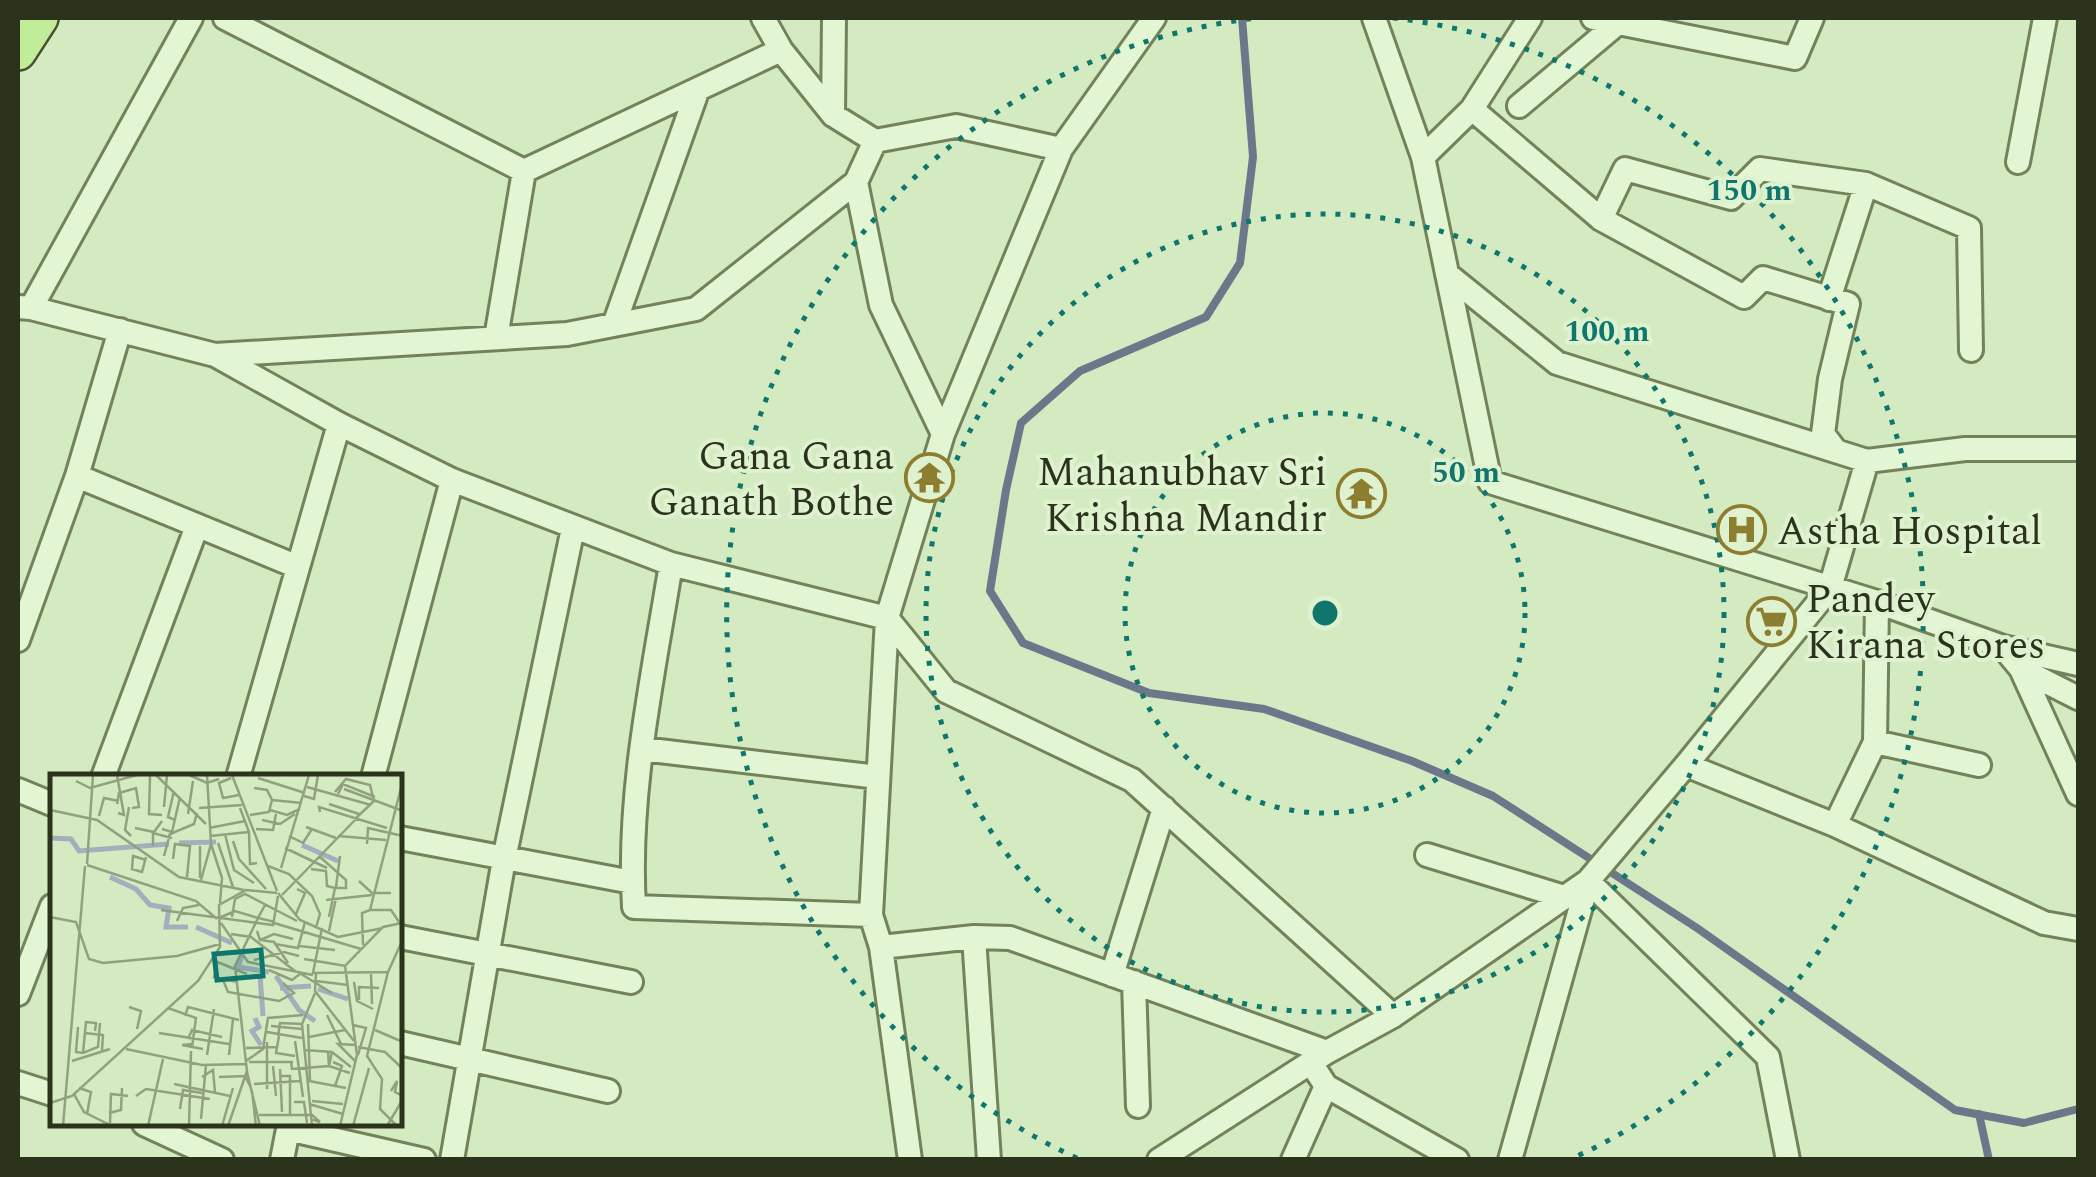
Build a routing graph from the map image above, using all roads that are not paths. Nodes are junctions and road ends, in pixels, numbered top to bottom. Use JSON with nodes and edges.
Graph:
{"nodes":[{"id":1,"x":40,"y":18,"type":"edge"},
{"id":2,"x":190,"y":18,"type":"edge"},
{"id":3,"x":225,"y":18,"type":"edge"},
{"id":4,"x":763,"y":18,"type":"edge"},
{"id":5,"x":834,"y":18,"type":"edge"},
{"id":6,"x":1154,"y":18,"type":"edge"},
{"id":7,"x":1374,"y":18,"type":"edge"},
{"id":8,"x":1530,"y":18,"type":"edge"},
{"id":9,"x":1593,"y":18,"type":"edge"},
{"id":10,"x":1812,"y":18,"type":"edge"},
{"id":11,"x":2045,"y":18,"type":"edge"},
{"id":12,"x":1619,"y":22,"type":"junction"},
{"id":13,"x":781,"y":50,"type":"junction"},
{"id":14,"x":18,"y":52,"type":"edge"},
{"id":15,"x":698,"y":89,"type":"junction"},
{"id":16,"x":1519,"y":106,"type":"dead end"},
{"id":17,"x":1472,"y":110,"type":"junction"},
{"id":18,"x":833,"y":115,"type":"junction"},
{"id":19,"x":875,"y":141,"type":"junction"},
{"id":20,"x":1061,"y":149,"type":"junction"},
{"id":21,"x":1423,"y":158,"type":"junction"},
{"id":22,"x":2018,"y":162,"type":"dead end"},
{"id":23,"x":524,"y":171,"type":"junction"},
{"id":24,"x":856,"y":182,"type":"junction"},
{"id":25,"x":1866,"y":184,"type":"junction"},
{"id":26,"x":1601,"y":219,"type":"junction"},
{"id":27,"x":1447,"y":274,"type":"junction"},
{"id":28,"x":1829,"y":300,"type":"junction"},
{"id":29,"x":24,"y":307,"type":"edge"},
{"id":30,"x":614,"y":325,"type":"junction"},
{"id":31,"x":120,"y":330,"type":"junction"},
{"id":32,"x":496,"y":338,"type":"junction"},
{"id":33,"x":1971,"y":350,"type":"dead end"},
{"id":34,"x":215,"y":355,"type":"junction"},
{"id":35,"x":339,"y":424,"type":"junction"},
{"id":36,"x":942,"y":434,"type":"junction"},
{"id":37,"x":2078,"y":450,"type":"edge"},
{"id":38,"x":1836,"y":451,"type":"junction"},
{"id":39,"x":1867,"y":461,"type":"junction"},
{"id":40,"x":77,"y":476,"type":"junction"},
{"id":41,"x":452,"y":480,"type":"junction"},
{"id":42,"x":197,"y":526,"type":"junction"},
{"id":43,"x":573,"y":528,"type":"junction"},
{"id":44,"x":671,"y":564,"type":"junction"},
{"id":45,"x":298,"y":567,"type":"junction"},
{"id":46,"x":1830,"y":588,"type":"junction"},
{"id":47,"x":1876,"y":602,"type":"junction"},
{"id":48,"x":887,"y":618,"type":"junction"},
{"id":49,"x":18,"y":640,"type":"edge"},
{"id":50,"x":2003,"y":647,"type":"junction"},
{"id":51,"x":2078,"y":664,"type":"edge"},
{"id":52,"x":2021,"y":669,"type":"junction"},
{"id":53,"x":2078,"y":698,"type":"edge"},
{"id":54,"x":1875,"y":742,"type":"junction"},
{"id":55,"x":642,"y":750,"type":"junction"},
{"id":56,"x":2069,"y":760,"type":"edge"},
{"id":57,"x":1980,"y":765,"type":"dead end"},
{"id":58,"x":1686,"y":766,"type":"junction"},
{"id":59,"x":104,"y":774,"type":"edge"},
{"id":60,"x":239,"y":774,"type":"edge"},
{"id":61,"x":374,"y":774,"type":"edge"},
{"id":62,"x":878,"y":777,"type":"junction"},
{"id":63,"x":18,"y":790,"type":"edge"},
{"id":64,"x":2078,"y":794,"type":"edge"},
{"id":65,"x":50,"y":803,"type":"edge"},
{"id":66,"x":1164,"y":808,"type":"junction"},
{"id":67,"x":1836,"y":825,"type":"junction"},
{"id":68,"x":402,"y":838,"type":"edge"},
{"id":69,"x":1427,"y":854,"type":"dead end"},
{"id":70,"x":504,"y":859,"type":"junction"},
{"id":71,"x":1592,"y":876,"type":"junction"},
{"id":72,"x":632,"y":882,"type":"junction"},
{"id":73,"x":1564,"y":897,"type":"junction"},
{"id":74,"x":50,"y":911,"type":"edge"},
{"id":75,"x":871,"y":914,"type":"junction"},
{"id":76,"x":2078,"y":928,"type":"edge"},
{"id":77,"x":402,"y":937,"type":"edge"},
{"id":78,"x":974,"y":937,"type":"junction"},
{"id":79,"x":882,"y":947,"type":"junction"},
{"id":80,"x":487,"y":956,"type":"junction"},
{"id":81,"x":1123,"y":978,"type":"junction"},
{"id":82,"x":631,"y":982,"type":"dead end"},
{"id":83,"x":18,"y":994,"type":"edge"},
{"id":84,"x":1393,"y":1016,"type":"junction"},
{"id":85,"x":402,"y":1043,"type":"edge"},
{"id":86,"x":1319,"y":1058,"type":"junction"},
{"id":87,"x":472,"y":1060,"type":"junction"},
{"id":88,"x":18,"y":1083,"type":"edge"},
{"id":89,"x":1326,"y":1086,"type":"junction"},
{"id":90,"x":608,"y":1091,"type":"dead end"},
{"id":91,"x":50,"y":1093,"type":"edge"},
{"id":92,"x":1138,"y":1106,"type":"dead end"},
{"id":93,"x":150,"y":1127,"type":"edge"},
{"id":94,"x":288,"y":1127,"type":"edge"},
{"id":95,"x":222,"y":1160,"type":"edge"},
{"id":96,"x":282,"y":1160,"type":"edge"},
{"id":97,"x":424,"y":1160,"type":"edge"},
{"id":98,"x":452,"y":1160,"type":"edge"},
{"id":99,"x":910,"y":1160,"type":"edge"},
{"id":100,"x":989,"y":1160,"type":"edge"},
{"id":101,"x":1159,"y":1160,"type":"edge"},
{"id":102,"x":1293,"y":1160,"type":"edge"},
{"id":103,"x":1457,"y":1160,"type":"edge"},
{"id":104,"x":1510,"y":1160,"type":"edge"},
{"id":105,"x":1788,"y":1160,"type":"edge"}],
"edges":[{"from":1,"to":14,"type":"main road"},
{"from":2,"to":29,"type":"street"},
{"from":3,"to":23,"type":"street"},
{"from":4,"to":13,"type":"street"},
{"from":5,"to":18,"type":"street"},
{"from":6,"to":20,"type":"street"},
{"from":7,"to":21,"type":"street"},
{"from":8,"to":17,"type":"street"},
{"from":9,"to":12,"type":"street"},
{"from":10,"to":12,"type":"street"},
{"from":11,"to":22,"type":"street"},
{"from":12,"to":16,"type":"street"},
{"from":13,"to":15,"type":"street"},
{"from":13,"to":18,"type":"street"},
{"from":15,"to":23,"type":"street"},
{"from":15,"to":30,"type":"street"},
{"from":17,"to":21,"type":"street"},
{"from":17,"to":26,"type":"street"},
{"from":18,"to":19,"type":"street"},
{"from":19,"to":20,"type":"street"},
{"from":19,"to":24,"type":"street"},
{"from":20,"to":36,"type":"street"},
{"from":21,"to":27,"type":"street"},
{"from":23,"to":32,"type":"street"},
{"from":24,"to":30,"type":"street"},
{"from":24,"to":36,"type":"street"},
{"from":25,"to":26,"type":"street"},
{"from":25,"to":28,"type":"street"},
{"from":25,"to":33,"type":"street"},
{"from":26,"to":28,"type":"street"},
{"from":27,"to":38,"type":"street"},
{"from":27,"to":46,"type":"street"},
{"from":28,"to":38,"type":"street"},
{"from":29,"to":31,"type":"street"},
{"from":30,"to":32,"type":"street"},
{"from":31,"to":34,"type":"street"},
{"from":31,"to":40,"type":"street"},
{"from":32,"to":34,"type":"street"},
{"from":34,"to":35,"type":"street"},
{"from":35,"to":41,"type":"street"},
{"from":35,"to":45,"type":"street"},
{"from":36,"to":48,"type":"street"},
{"from":37,"to":39,"type":"street"},
{"from":38,"to":39,"type":"street"},
{"from":39,"to":46,"type":"street"},
{"from":40,"to":42,"type":"street"},
{"from":40,"to":49,"type":"street"},
{"from":41,"to":43,"type":"street"},
{"from":41,"to":61,"type":"street"},
{"from":42,"to":45,"type":"street"},
{"from":42,"to":59,"type":"street"},
{"from":43,"to":44,"type":"street"},
{"from":43,"to":70,"type":"street"},
{"from":44,"to":48,"type":"street"},
{"from":44,"to":55,"type":"street"},
{"from":45,"to":60,"type":"street"},
{"from":46,"to":47,"type":"street"},
{"from":46,"to":58,"type":"street"},
{"from":47,"to":50,"type":"street"},
{"from":47,"to":54,"type":"street"},
{"from":48,"to":62,"type":"street"},
{"from":48,"to":66,"type":"street"},
{"from":50,"to":51,"type":"street"},
{"from":50,"to":52,"type":"street"},
{"from":52,"to":53,"type":"street"},
{"from":52,"to":56,"type":"street"},
{"from":54,"to":57,"type":"street"},
{"from":54,"to":67,"type":"street"},
{"from":55,"to":62,"type":"street"},
{"from":55,"to":72,"type":"street"},
{"from":56,"to":64,"type":"street"},
{"from":58,"to":67,"type":"street"},
{"from":58,"to":71,"type":"street"},
{"from":62,"to":75,"type":"street"},
{"from":63,"to":65,"type":"street"},
{"from":66,"to":81,"type":"street"},
{"from":66,"to":84,"type":"street"},
{"from":67,"to":76,"type":"street"},
{"from":68,"to":70,"type":"street"},
{"from":69,"to":73,"type":"street"},
{"from":70,"to":72,"type":"street"},
{"from":70,"to":80,"type":"street"},
{"from":71,"to":73,"type":"street"},
{"from":71,"to":104,"type":"street"},
{"from":71,"to":105,"type":"street"},
{"from":72,"to":75,"type":"street"},
{"from":73,"to":84,"type":"street"},
{"from":74,"to":83,"type":"street"},
{"from":75,"to":79,"type":"street"},
{"from":77,"to":80,"type":"street"},
{"from":78,"to":79,"type":"street"},
{"from":78,"to":81,"type":"street"},
{"from":78,"to":100,"type":"street"},
{"from":79,"to":99,"type":"street"},
{"from":80,"to":82,"type":"street"},
{"from":80,"to":87,"type":"street"},
{"from":81,"to":86,"type":"street"},
{"from":81,"to":92,"type":"street"},
{"from":84,"to":86,"type":"street"},
{"from":85,"to":87,"type":"street"},
{"from":86,"to":89,"type":"street"},
{"from":86,"to":101,"type":"street"},
{"from":87,"to":90,"type":"street"},
{"from":87,"to":98,"type":"street"},
{"from":88,"to":91,"type":"street"},
{"from":89,"to":102,"type":"street"},
{"from":89,"to":103,"type":"street"},
{"from":93,"to":95,"type":"street"},
{"from":94,"to":96,"type":"street"},
{"from":94,"to":97,"type":"street"}]}
